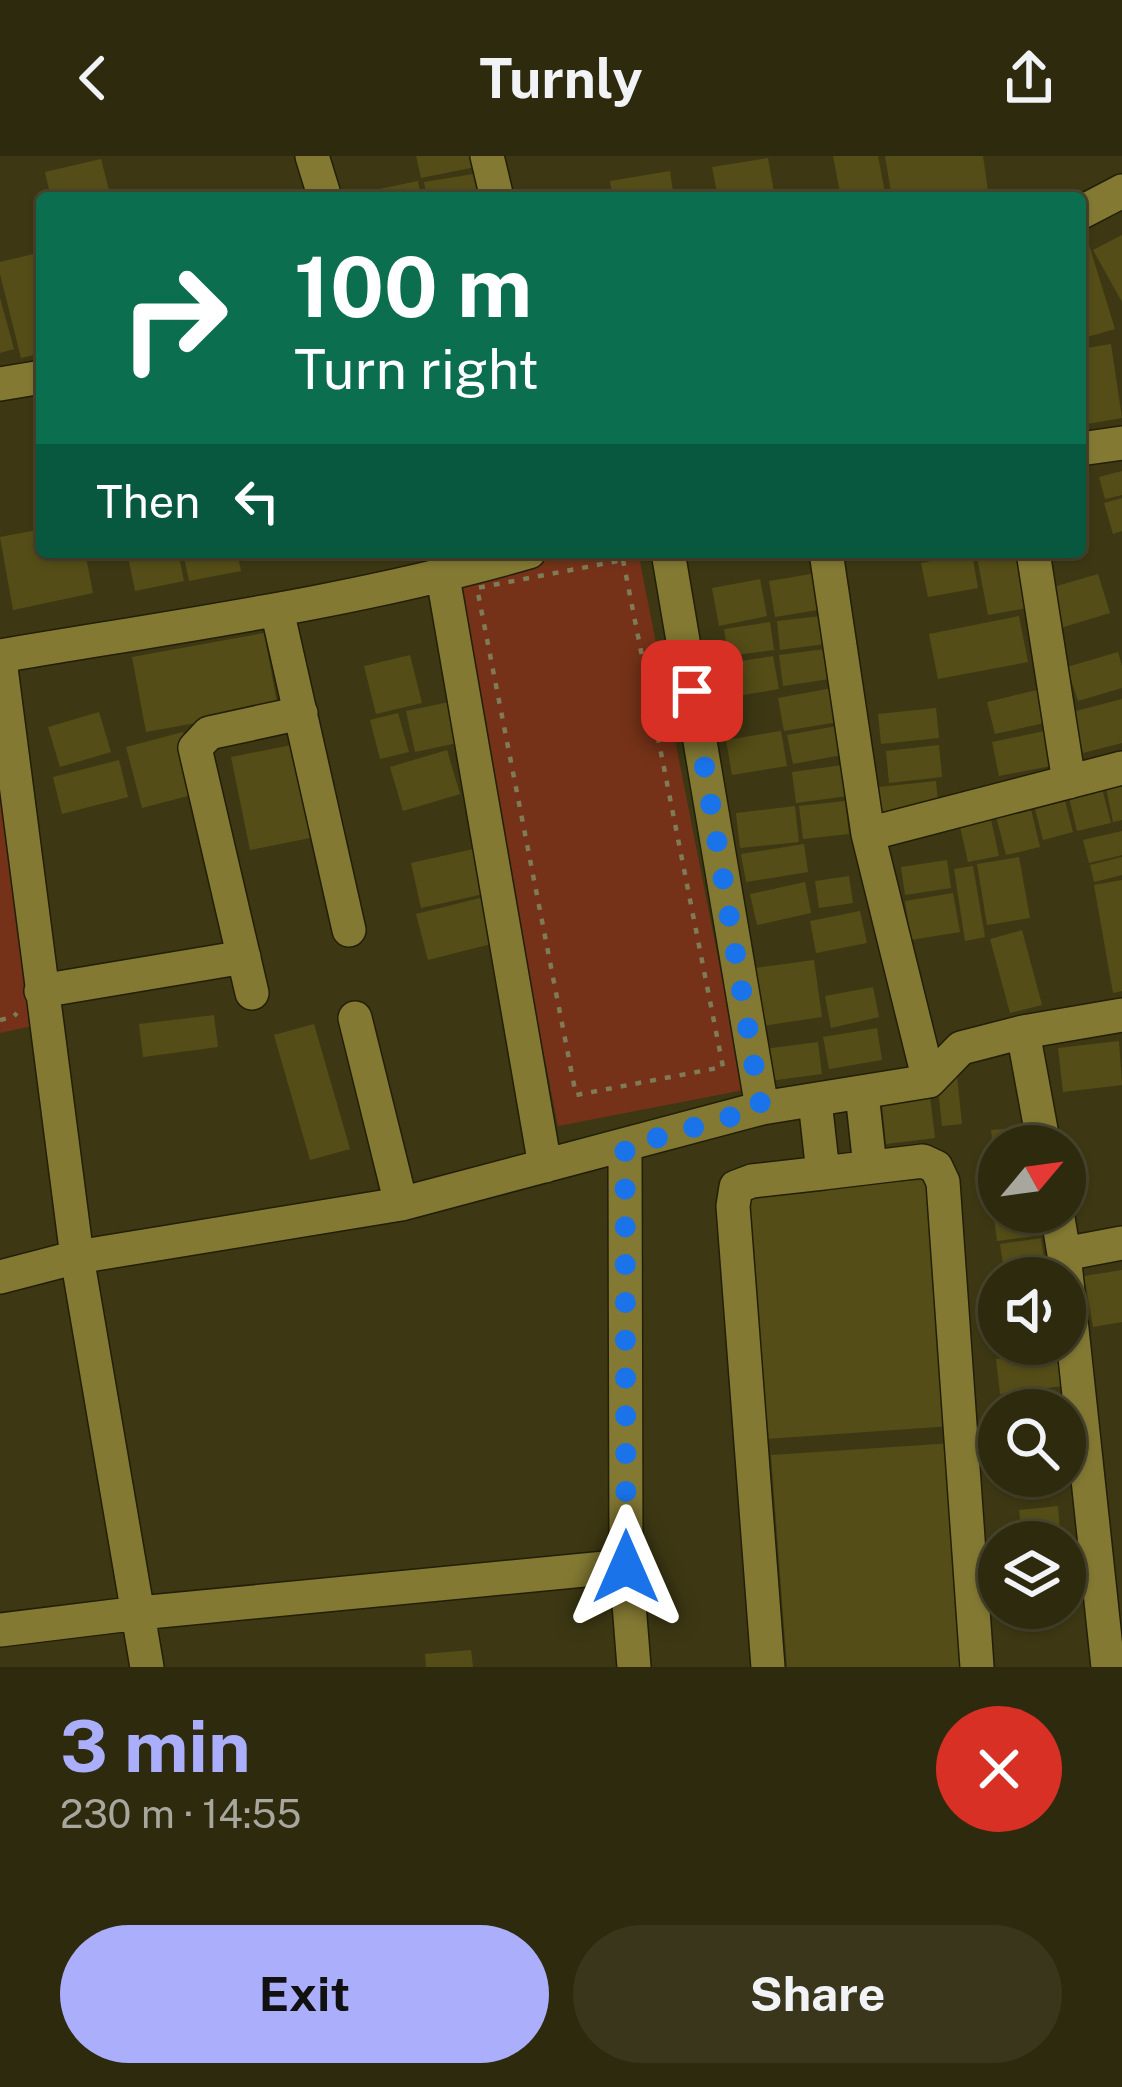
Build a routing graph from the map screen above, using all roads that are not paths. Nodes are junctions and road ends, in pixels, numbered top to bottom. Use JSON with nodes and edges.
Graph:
{"nodes":[{"id":1,"x":312,"y":156,"type":"edge"},
{"id":2,"x":488,"y":156,"type":"edge"},
{"id":3,"x":1122,"y":191,"type":"edge"},
{"id":4,"x":323,"y":192,"type":"edge"},
{"id":5,"x":495,"y":192,"type":"edge"},
{"id":6,"x":1086,"y":209,"type":"edge"},
{"id":7,"x":36,"y":378,"type":"edge"},
{"id":8,"x":0,"y":384,"type":"edge"},
{"id":9,"x":1122,"y":442,"type":"edge"},
{"id":10,"x":1086,"y":448,"type":"edge"},
{"id":11,"x":669,"y":558,"type":"edge"},
{"id":12,"x":827,"y":558,"type":"edge"},
{"id":13,"x":1035,"y":558,"type":"edge"},
{"id":14,"x":536,"y":564,"type":"edge"},
{"id":15,"x":443,"y":577,"type":"junction"},
{"id":16,"x":277,"y":610,"type":"junction"},
{"id":17,"x":0,"y":658,"type":"edge"},
{"id":18,"x":301,"y":713,"type":"junction"},
{"id":19,"x":1122,"y":768,"type":"edge"},
{"id":20,"x":1069,"y":782,"type":"junction"},
{"id":21,"x":868,"y":834,"type":"junction"},
{"id":22,"x":350,"y":930,"type":"dead end"},
{"id":23,"x":244,"y":957,"type":"junction"},
{"id":24,"x":41,"y":991,"type":"junction"},
{"id":25,"x":252,"y":993,"type":"dead end"},
{"id":26,"x":1122,"y":1016,"type":"edge"},
{"id":27,"x":355,"y":1018,"type":"dead end"},
{"id":28,"x":1023,"y":1032,"type":"junction"},
{"id":29,"x":929,"y":1081,"type":"junction"},
{"id":30,"x":862,"y":1093,"type":"junction"},
{"id":31,"x":815,"y":1101,"type":"junction"},
{"id":32,"x":761,"y":1108,"type":"junction"},
{"id":33,"x":1040,"y":1125,"type":"edge"},
{"id":34,"x":625,"y":1147,"type":"junction"},
{"id":35,"x":545,"y":1166,"type":"junction"},
{"id":36,"x":870,"y":1168,"type":"junction"},
{"id":37,"x":824,"y":1173,"type":"junction"},
{"id":38,"x":401,"y":1204,"type":"junction"},
{"id":39,"x":1060,"y":1233,"type":"edge"},
{"id":40,"x":1122,"y":1244,"type":"edge"},
{"id":41,"x":1064,"y":1254,"type":"junction"},
{"id":42,"x":77,"y":1256,"type":"junction"},
{"id":43,"x":0,"y":1276,"type":"edge"},
{"id":44,"x":626,"y":1567,"type":"junction"},
{"id":45,"x":140,"y":1612,"type":"junction"},
{"id":46,"x":0,"y":1630,"type":"edge"},
{"id":47,"x":147,"y":1667,"type":"edge"},
{"id":48,"x":634,"y":1667,"type":"edge"},
{"id":49,"x":769,"y":1667,"type":"edge"},
{"id":50,"x":977,"y":1667,"type":"edge"},
{"id":51,"x":1108,"y":1667,"type":"edge"}],
"edges":[{"from":1,"to":4,"type":"street"},
{"from":2,"to":5,"type":"street"},
{"from":3,"to":6,"type":"street"},
{"from":7,"to":8,"type":"street"},
{"from":9,"to":10,"type":"street"},
{"from":11,"to":32,"type":"street"},
{"from":12,"to":21,"type":"street"},
{"from":13,"to":20,"type":"street"},
{"from":14,"to":15,"type":"street"},
{"from":15,"to":16,"type":"street"},
{"from":15,"to":35,"type":"street"},
{"from":16,"to":17,"type":"street"},
{"from":16,"to":18,"type":"street"},
{"from":17,"to":24,"type":"street"},
{"from":18,"to":22,"type":"street"},
{"from":18,"to":23,"type":"street"},
{"from":19,"to":20,"type":"street"},
{"from":20,"to":21,"type":"street"},
{"from":21,"to":29,"type":"street"},
{"from":23,"to":24,"type":"street"},
{"from":23,"to":25,"type":"street"},
{"from":24,"to":42,"type":"street"},
{"from":26,"to":28,"type":"street"},
{"from":27,"to":38,"type":"street"},
{"from":28,"to":29,"type":"street"},
{"from":28,"to":33,"type":"street"},
{"from":29,"to":30,"type":"street"},
{"from":30,"to":31,"type":"street"},
{"from":30,"to":36,"type":"street"},
{"from":31,"to":32,"type":"street"},
{"from":31,"to":37,"type":"street"},
{"from":32,"to":34,"type":"street"},
{"from":34,"to":35,"type":"street"},
{"from":34,"to":44,"type":"street"},
{"from":35,"to":38,"type":"street"},
{"from":36,"to":37,"type":"street"},
{"from":36,"to":50,"type":"street"},
{"from":37,"to":49,"type":"street"},
{"from":38,"to":42,"type":"street"},
{"from":39,"to":41,"type":"street"},
{"from":40,"to":41,"type":"street"},
{"from":41,"to":51,"type":"street"},
{"from":42,"to":43,"type":"street"},
{"from":42,"to":45,"type":"street"},
{"from":44,"to":45,"type":"street"},
{"from":44,"to":48,"type":"street"},
{"from":45,"to":46,"type":"street"},
{"from":45,"to":47,"type":"street"}]}
